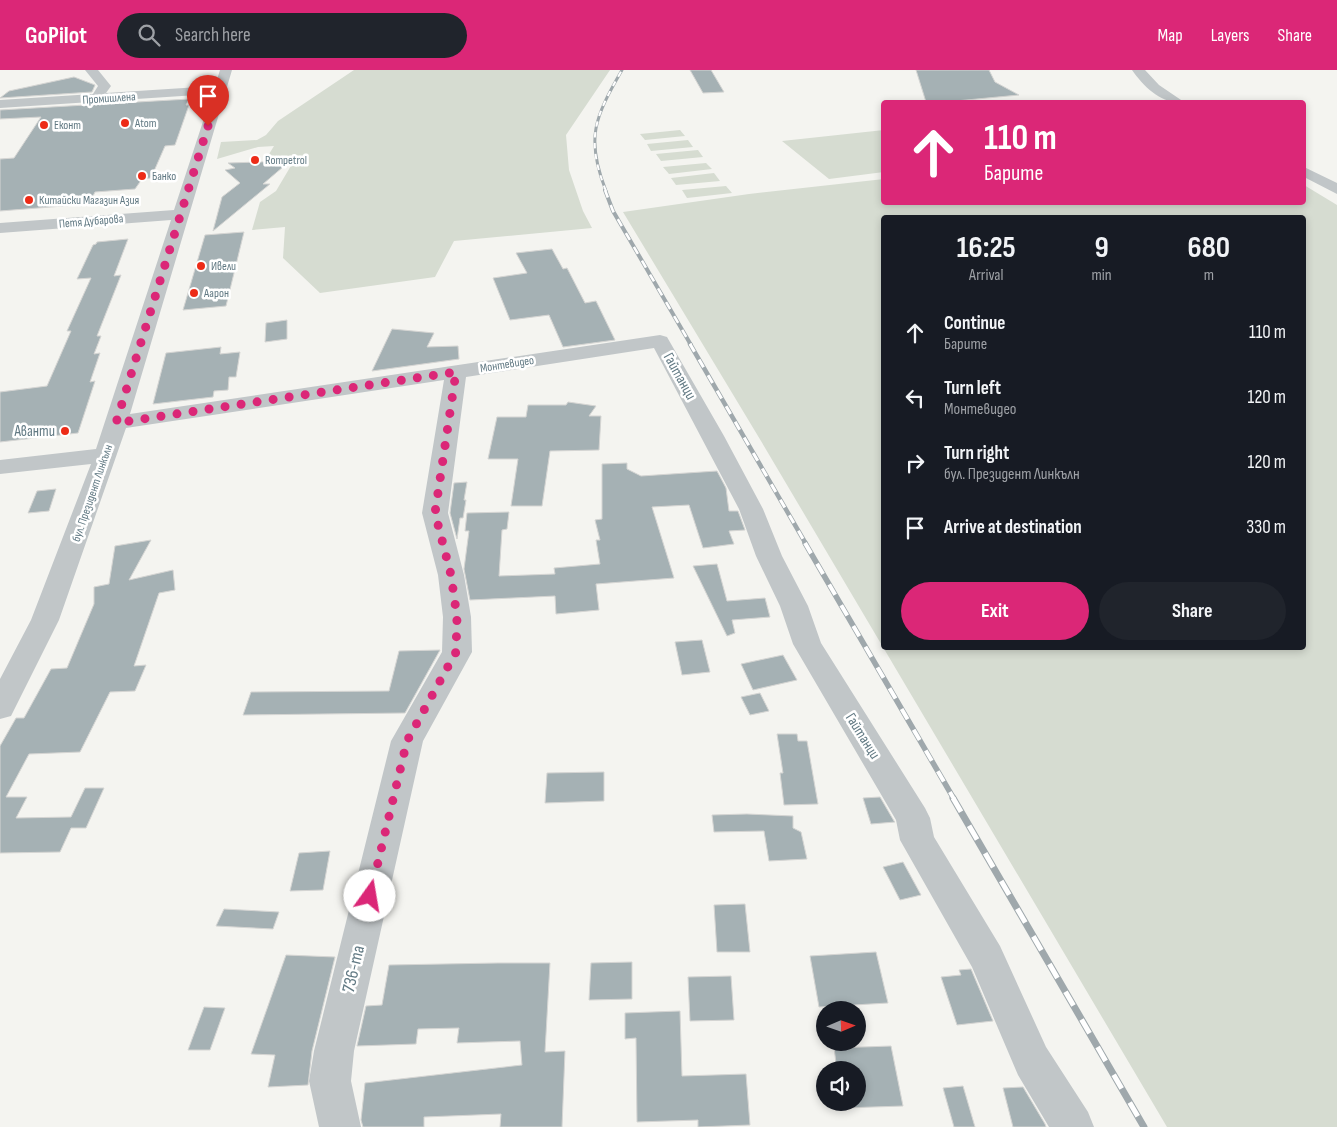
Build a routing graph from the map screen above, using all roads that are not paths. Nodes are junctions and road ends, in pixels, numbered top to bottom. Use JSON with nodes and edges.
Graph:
{"nodes":[{"id":1,"x":91,"y":70,"type":"edge"},
{"id":2,"x":226,"y":70,"type":"edge"},
{"id":3,"x":1138,"y":70,"type":"edge"},
{"id":4,"x":219,"y":90,"type":"junction"},
{"id":5,"x":96,"y":98,"type":"junction"},
{"id":6,"x":1174,"y":100,"type":"edge"},
{"id":7,"x":0,"y":104,"type":"edge"},
{"id":8,"x":1306,"y":172,"type":"edge"},
{"id":9,"x":1337,"y":189,"type":"edge"},
{"id":10,"x":182,"y":214,"type":"junction"},
{"id":11,"x":0,"y":228,"type":"edge"},
{"id":12,"x":660,"y":341,"type":"joint"},
{"id":13,"x":456,"y":372,"type":"junction"},
{"id":14,"x":116,"y":423,"type":"junction"},
{"id":15,"x":106,"y":455,"type":"junction"},
{"id":16,"x":0,"y":467,"type":"edge"},
{"id":17,"x":0,"y":708,"type":"edge"},
{"id":18,"x":340,"y":1127,"type":"edge"},
{"id":19,"x":1073,"y":1127,"type":"edge"}],
"edges":[{"from":1,"to":5,"type":"street"},
{"from":2,"to":4,"type":"street","name":"бул. Президент Линкълн"},
{"from":3,"to":6,"type":"street"},
{"from":4,"to":5,"type":"street","name":"Промишлена"},
{"from":4,"to":10,"type":"street","name":"бул. Президент Линкълн"},
{"from":5,"to":7,"type":"street","name":"Промишлена"},
{"from":8,"to":9,"type":"street"},
{"from":10,"to":11,"type":"street","name":"Петя Дубарова"},
{"from":10,"to":14,"type":"street","name":"бул. Президент Линкълн"},
{"from":12,"to":13,"type":"street","name":"Монтевидео"},
{"from":12,"to":19,"type":"street","name":"Гайтанци"},
{"from":13,"to":14,"type":"street","name":"Монтевидео"},
{"from":13,"to":18,"type":"street","name":"736-та"},
{"from":14,"to":15,"type":"street","name":"бул. Президент Линкълн"},
{"from":15,"to":16,"type":"street"},
{"from":15,"to":17,"type":"street","name":"бул. Президент Линкълн"}]}
